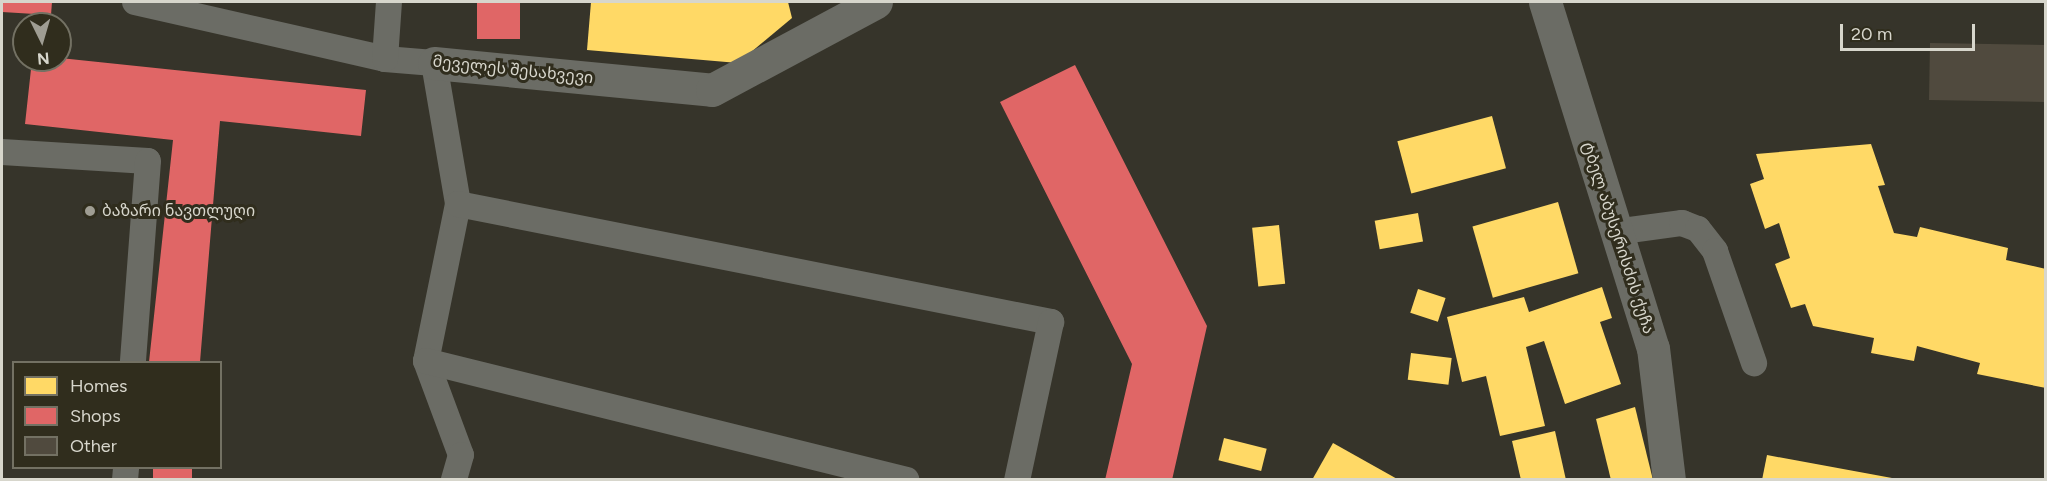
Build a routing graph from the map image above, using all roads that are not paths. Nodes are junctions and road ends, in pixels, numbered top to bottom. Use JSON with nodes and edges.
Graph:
{"nodes":[{"id":1,"x":135,"y":2,"type":"edge"},
{"id":2,"x":389,"y":2,"type":"edge"},
{"id":3,"x":876,"y":2,"type":"edge"},
{"id":4,"x":1545,"y":2,"type":"edge"},
{"id":5,"x":385,"y":59,"type":"junction"},
{"id":6,"x":434,"y":63,"type":"junction"},
{"id":7,"x":2,"y":152,"type":"edge"},
{"id":8,"x":458,"y":204,"type":"junction"},
{"id":9,"x":1615,"y":232,"type":"junction"},
{"id":10,"x":134,"y":361,"type":"edge"},
{"id":11,"x":426,"y":361,"type":"junction"},
{"id":12,"x":1754,"y":363,"type":"dead end"},
{"id":13,"x":454,"y":480,"type":"edge"},
{"id":14,"x":906,"y":480,"type":"edge"},
{"id":15,"x":1017,"y":480,"type":"edge"},
{"id":16,"x":1669,"y":480,"type":"edge"}],
"edges":[{"from":1,"to":5,"type":"lane","name":"მეველეს შესახვევი"},
{"from":2,"to":5,"type":"lane"},
{"from":3,"to":6,"type":"street","name":"მეველეს შესახვევი"},
{"from":4,"to":9,"type":"street","name":"ტბელ აბუსერისძის ქუჩა"},
{"from":5,"to":6,"type":"lane","name":"მეველეს შესახვევი"},
{"from":6,"to":8,"type":"lane"},
{"from":7,"to":10,"type":"lane"},
{"from":8,"to":11,"type":"lane"},
{"from":8,"to":15,"type":"lane"},
{"from":9,"to":12,"type":"lane"},
{"from":9,"to":16,"type":"street","name":"ტბელ აბუსერისძის ქუჩა"},
{"from":11,"to":13,"type":"lane"},
{"from":11,"to":14,"type":"lane"}]}
